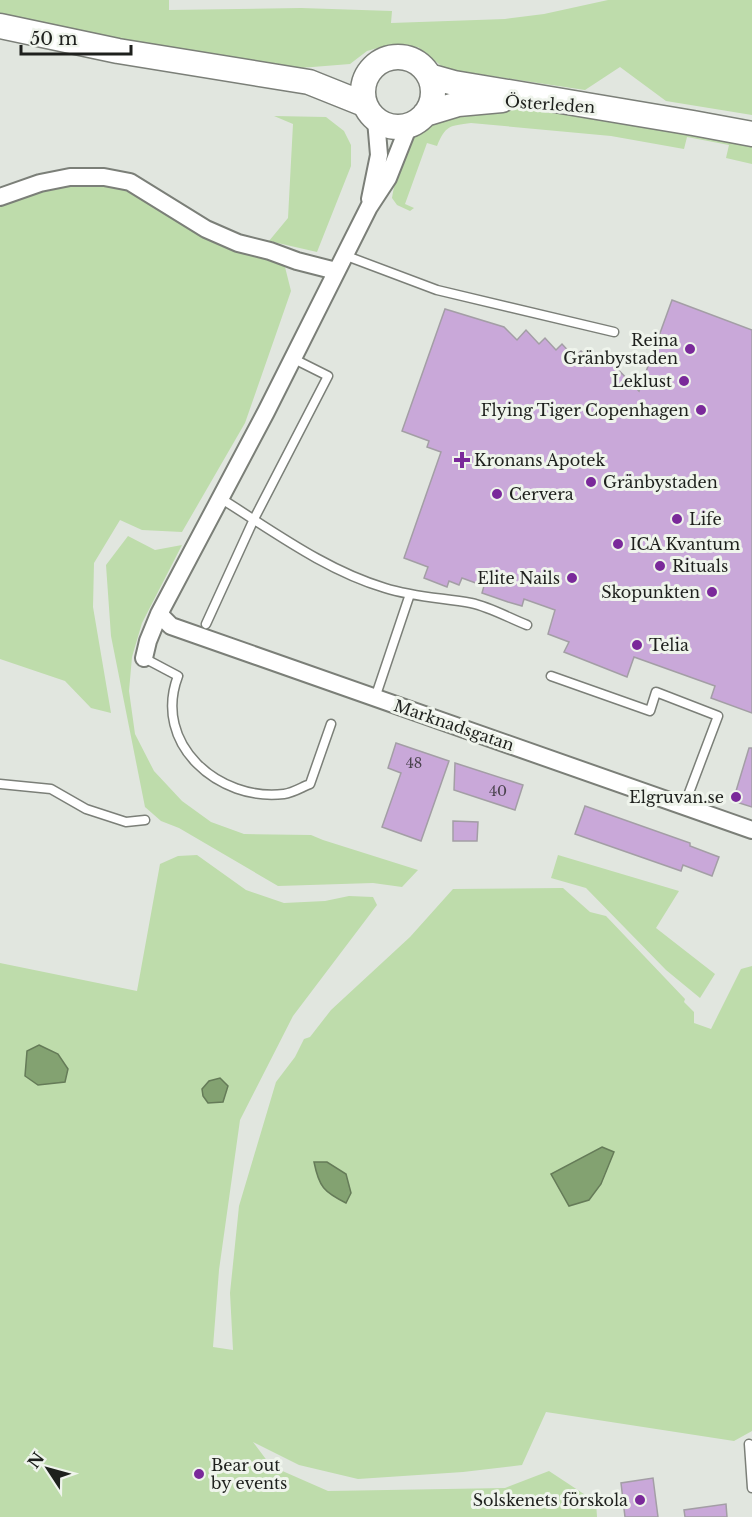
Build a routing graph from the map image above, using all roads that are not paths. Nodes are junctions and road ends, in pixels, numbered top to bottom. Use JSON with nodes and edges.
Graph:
{"nodes":[{"id":1,"x":0,"y":26,"type":"edge"},
{"id":2,"x":369,"y":71,"type":"junction"},
{"id":3,"x":429,"y":76,"type":"junction"},
{"id":4,"x":309,"y":82,"type":"junction"},
{"id":5,"x":606,"y":109,"type":"junction"},
{"id":6,"x":370,"y":112,"type":"junction"},
{"id":7,"x":417,"y":120,"type":"junction"},
{"id":8,"x":752,"y":134,"type":"edge"},
{"id":9,"x":0,"y":197,"type":"edge"},
{"id":10,"x":369,"y":207,"type":"junction"},
{"id":11,"x":344,"y":255,"type":"junction"},
{"id":12,"x":336,"y":271,"type":"junction"},
{"id":13,"x":614,"y":332,"type":"dead end"},
{"id":14,"x":294,"y":358,"type":"junction"},
{"id":15,"x":220,"y":498,"type":"junction"},
{"id":16,"x":254,"y":519,"type":"junction"},
{"id":17,"x":410,"y":594,"type":"junction"},
{"id":18,"x":159,"y":614,"type":"junction"},
{"id":19,"x":206,"y":624,"type":"dead end"},
{"id":20,"x":527,"y":625,"type":"dead end"},
{"id":21,"x":144,"y":658,"type":"joint"},
{"id":22,"x":550,"y":676,"type":"dead end"},
{"id":23,"x":375,"y":698,"type":"junction"},
{"id":24,"x":331,"y":724,"type":"dead end"},
{"id":25,"x":0,"y":784,"type":"edge"},
{"id":26,"x":684,"y":807,"type":"junction"},
{"id":27,"x":145,"y":820,"type":"dead end"},
{"id":28,"x":752,"y":830,"type":"edge"},
{"id":29,"x":749,"y":1444,"type":"dead end"},
{"id":30,"x":752,"y":1488,"type":"edge"}],
"edges":[{"from":1,"to":4,"type":"main road"},
{"from":2,"to":3,"type":"main road"},
{"from":2,"to":4,"type":"main road"},
{"from":2,"to":6,"type":"main road"},
{"from":3,"to":5,"type":"main road","name":"Österleden"},
{"from":3,"to":7,"type":"main road"},
{"from":4,"to":6,"type":"main road"},
{"from":5,"to":7,"type":"main road","name":"Österleden"},
{"from":5,"to":8,"type":"main road","name":"Österleden"},
{"from":6,"to":7,"type":"main road"},
{"from":6,"to":10,"type":"street"},
{"from":7,"to":10,"type":"street"},
{"from":9,"to":12,"type":"street"},
{"from":10,"to":11,"type":"street"},
{"from":11,"to":12,"type":"street"},
{"from":11,"to":13,"type":"lane"},
{"from":12,"to":14,"type":"street"},
{"from":14,"to":15,"type":"street"},
{"from":14,"to":16,"type":"lane"},
{"from":15,"to":16,"type":"lane"},
{"from":15,"to":18,"type":"street"},
{"from":16,"to":17,"type":"lane"},
{"from":16,"to":19,"type":"lane"},
{"from":17,"to":20,"type":"lane"},
{"from":17,"to":23,"type":"lane"},
{"from":18,"to":21,"type":"street"},
{"from":18,"to":23,"type":"street","name":"Marknadsgatan"},
{"from":21,"to":24,"type":"lane"},
{"from":22,"to":26,"type":"lane"},
{"from":23,"to":26,"type":"street","name":"Marknadsgatan"},
{"from":25,"to":27,"type":"lane"},
{"from":26,"to":28,"type":"street","name":"Marknadsgatan"},
{"from":29,"to":30,"type":"lane"}]}
